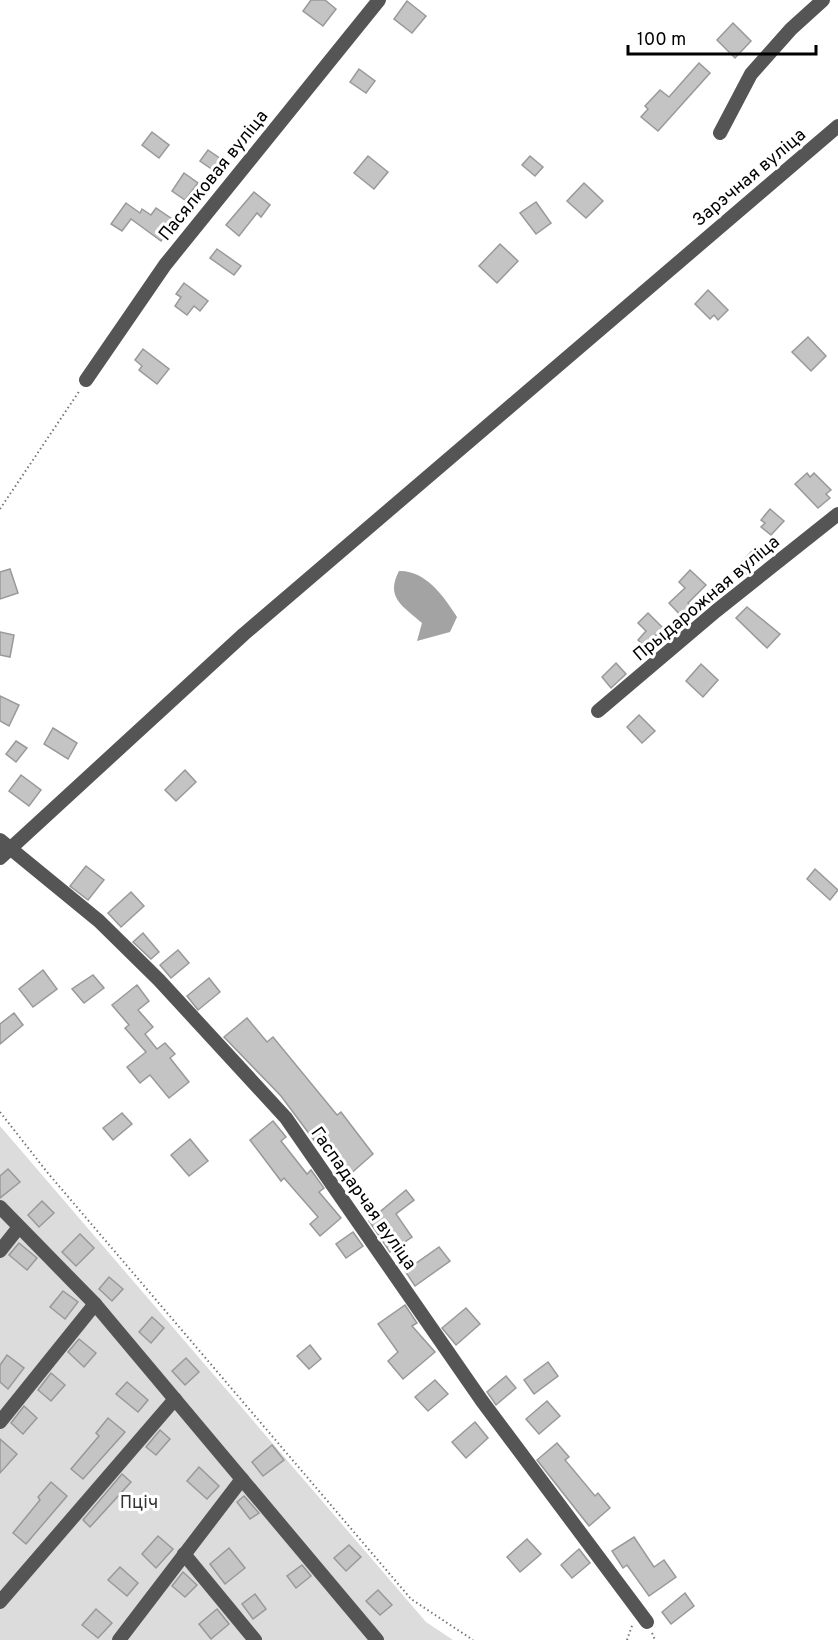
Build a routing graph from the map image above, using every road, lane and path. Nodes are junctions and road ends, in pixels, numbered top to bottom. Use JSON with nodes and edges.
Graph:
{"nodes":[{"id":1,"x":379,"y":0,"type":"edge"},
{"id":2,"x":823,"y":0,"type":"edge"},
{"id":3,"x":838,"y":126,"type":"edge"},
{"id":4,"x":720,"y":133,"type":"dead end"},
{"id":5,"x":87,"y":380,"type":"joint"},
{"id":6,"x":0,"y":508,"type":"edge"},
{"id":7,"x":838,"y":514,"type":"edge"},
{"id":8,"x":598,"y":711,"type":"dead end"},
{"id":9,"x":0,"y":840,"type":"edge"},
{"id":10,"x":12,"y":849,"type":"junction"},
{"id":11,"x":0,"y":858,"type":"edge"},
{"id":12,"x":0,"y":1112,"type":"edge"},
{"id":13,"x":0,"y":1207,"type":"edge"},
{"id":14,"x":19,"y":1227,"type":"junction"},
{"id":15,"x":0,"y":1251,"type":"edge"},
{"id":16,"x":95,"y":1304,"type":"junction"},
{"id":17,"x":175,"y":1399,"type":"junction"},
{"id":18,"x":0,"y":1422,"type":"edge"},
{"id":19,"x":242,"y":1479,"type":"junction"},
{"id":20,"x":184,"y":1554,"type":"junction"},
{"id":21,"x":0,"y":1602,"type":"edge"},
{"id":22,"x":647,"y":1623,"type":"dead end"},
{"id":23,"x":119,"y":1640,"type":"edge"},
{"id":24,"x":255,"y":1640,"type":"edge"},
{"id":25,"x":377,"y":1640,"type":"edge"},
{"id":26,"x":473,"y":1640,"type":"edge"}],
"edges":[{"from":1,"to":5,"type":"street","name":"Пасялковая вуліца"},
{"from":2,"to":4,"type":"street"},
{"from":3,"to":10,"type":"street","name":"Зарэчная вуліца"},
{"from":5,"to":6,"type":"path"},
{"from":7,"to":8,"type":"street","name":"Прыдарожная вуліца"},
{"from":9,"to":10,"type":"street","name":"Гаспадарчая вуліца"},
{"from":10,"to":11,"type":"street","name":"Зарэчная вуліца"},
{"from":10,"to":22,"type":"street","name":"Гаспадарчая вуліца"},
{"from":12,"to":26,"type":"path"},
{"from":13,"to":14,"type":"street"},
{"from":14,"to":15,"type":"street"},
{"from":14,"to":16,"type":"street"},
{"from":16,"to":17,"type":"street"},
{"from":16,"to":18,"type":"street"},
{"from":17,"to":19,"type":"street"},
{"from":17,"to":21,"type":"street"},
{"from":19,"to":20,"type":"street"},
{"from":19,"to":25,"type":"street"},
{"from":20,"to":23,"type":"street"},
{"from":20,"to":24,"type":"street"}]}
